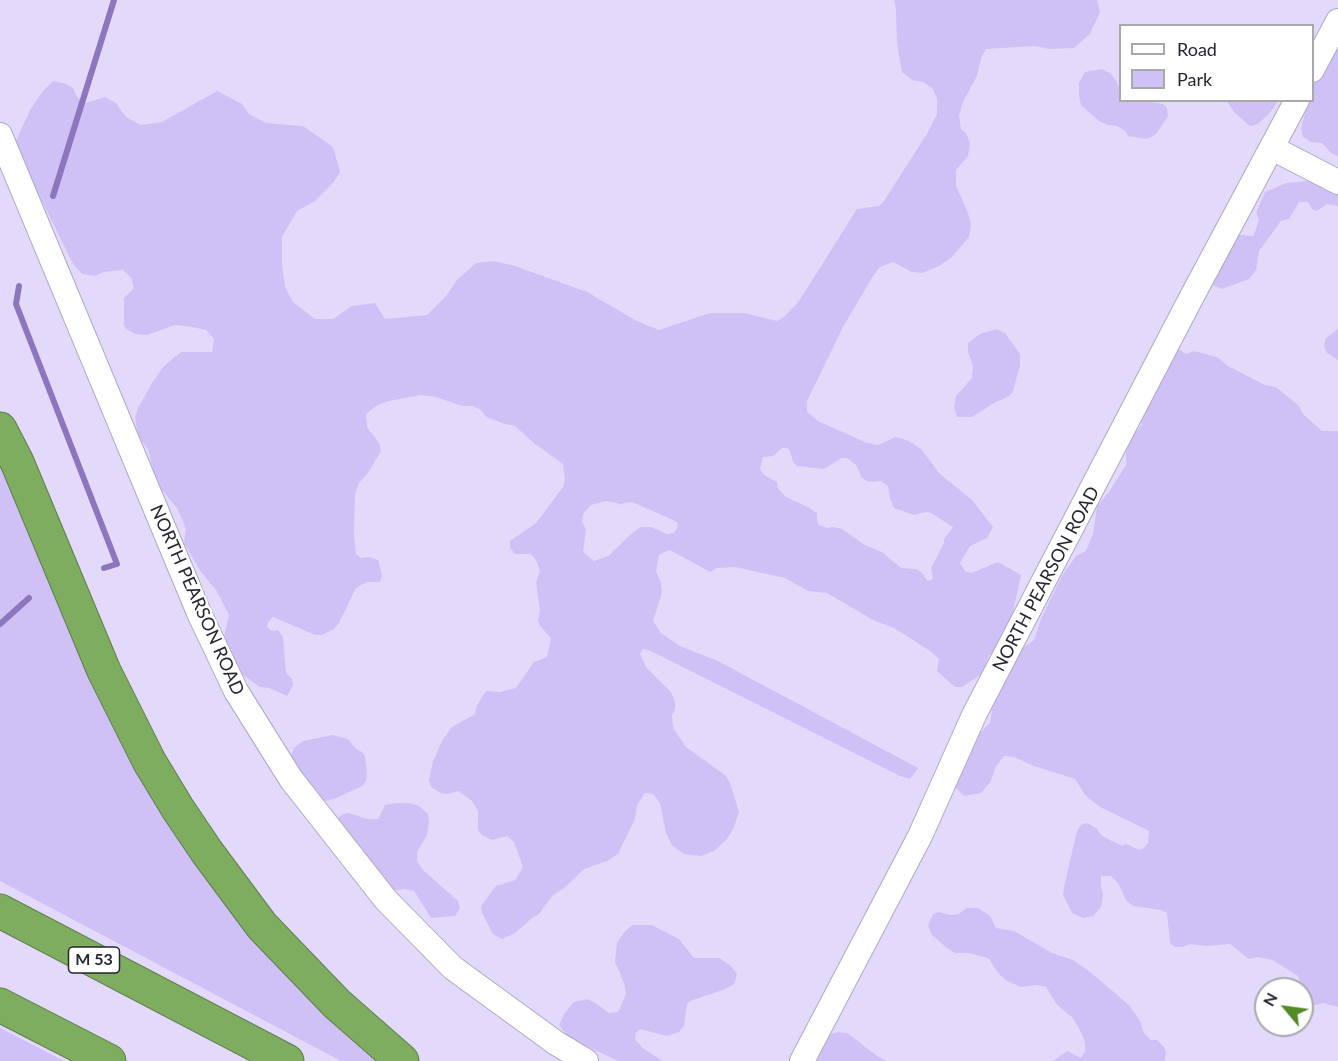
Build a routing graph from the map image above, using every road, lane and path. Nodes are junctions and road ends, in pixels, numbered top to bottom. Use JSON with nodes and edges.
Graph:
{"nodes":[{"id":1,"x":1338,"y":21,"type":"edge"},
{"id":2,"x":1314,"y":66,"type":"edge"},
{"id":3,"x":1296,"y":102,"type":"edge"},
{"id":4,"x":0,"y":135,"type":"edge"},
{"id":5,"x":1272,"y":148,"type":"junction"},
{"id":6,"x":1338,"y":182,"type":"edge"},
{"id":7,"x":0,"y":429,"type":"edge"},
{"id":8,"x":0,"y":911,"type":"edge"},
{"id":9,"x":0,"y":1005,"type":"edge"},
{"id":10,"x":109,"y":1061,"type":"edge"},
{"id":11,"x":287,"y":1061,"type":"edge"},
{"id":12,"x":402,"y":1061,"type":"edge"},
{"id":13,"x":586,"y":1061,"type":"edge"},
{"id":14,"x":802,"y":1061,"type":"edge"}],
"edges":[{"from":1,"to":2,"type":"street"},
{"from":3,"to":5,"type":"street","name":"NORTH PEARSON ROAD"},
{"from":4,"to":13,"type":"street","name":"NORTH PEARSON ROAD"},
{"from":5,"to":6,"type":"street"},
{"from":5,"to":14,"type":"street","name":"NORTH PEARSON ROAD"},
{"from":7,"to":12,"type":"highway"},
{"from":8,"to":11,"type":"highway","number":"M 53"},
{"from":9,"to":10,"type":"highway"}]}
